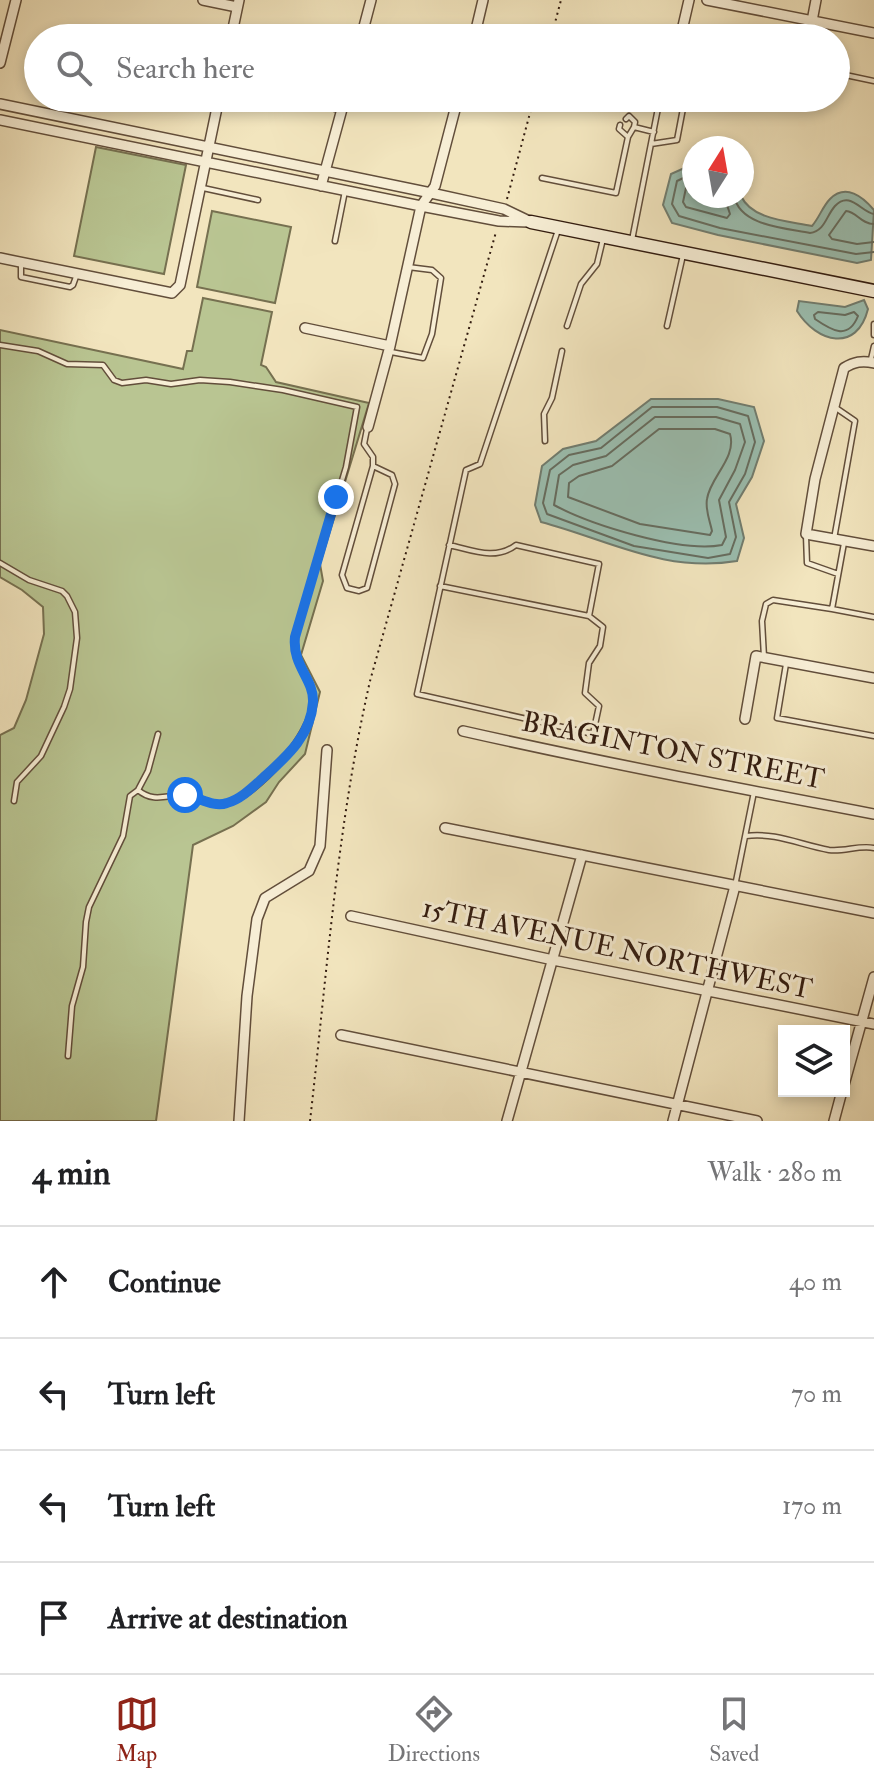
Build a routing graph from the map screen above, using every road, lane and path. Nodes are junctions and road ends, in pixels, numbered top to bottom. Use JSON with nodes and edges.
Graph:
{"nodes":[{"id":1,"x":16,"y":0,"type":"edge"},
{"id":2,"x":203,"y":0,"type":"edge"},
{"id":3,"x":371,"y":0,"type":"edge"},
{"id":4,"x":483,"y":0,"type":"edge"},
{"id":5,"x":561,"y":0,"type":"edge"},
{"id":6,"x":689,"y":0,"type":"edge"},
{"id":7,"x":707,"y":0,"type":"edge"},
{"id":8,"x":816,"y":0,"type":"edge"},
{"id":9,"x":238,"y":4,"type":"edge"},
{"id":10,"x":751,"y":4,"type":"edge"},
{"id":11,"x":812,"y":21,"type":"junction"},
{"id":12,"x":234,"y":24,"type":"edge"},
{"id":13,"x":365,"y":24,"type":"edge"},
{"id":14,"x":477,"y":24,"type":"edge"},
{"id":15,"x":555,"y":24,"type":"edge"},
{"id":16,"x":683,"y":24,"type":"edge"},
{"id":17,"x":828,"y":24,"type":"edge"},
{"id":18,"x":850,"y":28,"type":"edge"},
{"id":19,"x":874,"y":33,"type":"edge"},
{"id":20,"x":0,"y":63,"type":"edge"},
{"id":21,"x":850,"y":76,"type":"edge"},
{"id":22,"x":874,"y":81,"type":"edge"},
{"id":23,"x":0,"y":104,"type":"edge"},
{"id":24,"x":24,"y":109,"type":"edge"},
{"id":25,"x":39,"y":112,"type":"edge"},
{"id":26,"x":216,"y":112,"type":"edge"},
{"id":27,"x":341,"y":112,"type":"edge"},
{"id":28,"x":454,"y":112,"type":"edge"},
{"id":29,"x":530,"y":112,"type":"edge"},
{"id":30,"x":658,"y":112,"type":"edge"},
{"id":31,"x":682,"y":112,"type":"edge"},
{"id":32,"x":626,"y":119,"type":"dead end"},
{"id":33,"x":0,"y":120,"type":"edge"},
{"id":34,"x":620,"y":125,"type":"dead end"},
{"id":35,"x":634,"y":127,"type":"junction"},
{"id":36,"x":654,"y":132,"type":"junction"},
{"id":37,"x":628,"y":137,"type":"junction"},
{"id":38,"x":651,"y":144,"type":"junction"},
{"id":39,"x":209,"y":147,"type":"junction"},
{"id":40,"x":206,"y":162,"type":"junction"},
{"id":41,"x":325,"y":170,"type":"junction"},
{"id":42,"x":542,"y":178,"type":"dead end"},
{"id":43,"x":321,"y":186,"type":"junction"},
{"id":44,"x":201,"y":188,"type":"junction"},
{"id":45,"x":345,"y":191,"type":"junction"},
{"id":46,"x":431,"y":193,"type":"junction"},
{"id":47,"x":258,"y":200,"type":"dead end"},
{"id":48,"x":421,"y":206,"type":"junction"},
{"id":49,"x":504,"y":209,"type":"junction"},
{"id":50,"x":499,"y":221,"type":"junction"},
{"id":51,"x":531,"y":222,"type":"junction"},
{"id":52,"x":559,"y":228,"type":"junction"},
{"id":53,"x":604,"y":237,"type":"junction"},
{"id":54,"x":335,"y":241,"type":"dead end"},
{"id":55,"x":632,"y":242,"type":"junction"},
{"id":56,"x":683,"y":253,"type":"junction"},
{"id":57,"x":0,"y":258,"type":"edge"},
{"id":58,"x":22,"y":262,"type":"junction"},
{"id":59,"x":406,"y":266,"type":"junction"},
{"id":60,"x":77,"y":273,"type":"junction"},
{"id":61,"x":874,"y":291,"type":"edge"},
{"id":62,"x":874,"y":324,"type":"edge"},
{"id":63,"x":567,"y":326,"type":"dead end"},
{"id":64,"x":667,"y":326,"type":"dead end"},
{"id":65,"x":305,"y":328,"type":"dead end"},
{"id":66,"x":874,"y":335,"type":"edge"},
{"id":67,"x":0,"y":345,"type":"edge"},
{"id":68,"x":874,"y":346,"type":"edge"},
{"id":69,"x":390,"y":349,"type":"junction"},
{"id":70,"x":562,"y":351,"type":"dead end"},
{"id":71,"x":872,"y":362,"type":"edge"},
{"id":72,"x":834,"y":406,"type":"junction"},
{"id":73,"x":368,"y":427,"type":"joint"},
{"id":74,"x":545,"y":441,"type":"dead end"},
{"id":75,"x":373,"y":466,"type":"junction"},
{"id":76,"x":806,"y":534,"type":"junction"},
{"id":77,"x":839,"y":540,"type":"junction"},
{"id":78,"x":449,"y":545,"type":"junction"},
{"id":79,"x":874,"y":546,"type":"edge"},
{"id":80,"x":0,"y":563,"type":"edge"},
{"id":81,"x":838,"y":574,"type":"junction"},
{"id":82,"x":440,"y":586,"type":"junction"},
{"id":83,"x":832,"y":609,"type":"junction"},
{"id":84,"x":589,"y":616,"type":"junction"},
{"id":85,"x":874,"y":617,"type":"edge"},
{"id":86,"x":764,"y":657,"type":"junction"},
{"id":87,"x":786,"y":662,"type":"junction"},
{"id":88,"x":874,"y":678,"type":"edge"},
{"id":89,"x":745,"y":719,"type":"dead end"},
{"id":90,"x":463,"y":731,"type":"dead end"},
{"id":91,"x":158,"y":734,"type":"dead end"},
{"id":92,"x":874,"y":736,"type":"edge"},
{"id":93,"x":327,"y":750,"type":"dead end"},
{"id":94,"x":138,"y":790,"type":"junction"},
{"id":95,"x":754,"y":790,"type":"junction"},
{"id":96,"x":14,"y":801,"type":"dead end"},
{"id":97,"x":874,"y":814,"type":"edge"},
{"id":98,"x":445,"y":828,"type":"dead end"},
{"id":99,"x":746,"y":836,"type":"junction"},
{"id":100,"x":874,"y":848,"type":"edge"},
{"id":101,"x":582,"y":855,"type":"junction"},
{"id":102,"x":735,"y":886,"type":"junction"},
{"id":103,"x":874,"y":913,"type":"edge"},
{"id":104,"x":351,"y":916,"type":"dead end"},
{"id":105,"x":553,"y":960,"type":"junction"},
{"id":106,"x":874,"y":977,"type":"edge"},
{"id":107,"x":708,"y":992,"type":"junction"},
{"id":108,"x":861,"y":1022,"type":"junction"},
{"id":109,"x":874,"y":1024,"type":"edge"},
{"id":110,"x":341,"y":1035,"type":"dead end"},
{"id":111,"x":68,"y":1056,"type":"dead end"},
{"id":112,"x":850,"y":1062,"type":"edge"},
{"id":113,"x":520,"y":1073,"type":"junction"},
{"id":114,"x":841,"y":1097,"type":"edge"},
{"id":115,"x":677,"y":1105,"type":"junction"},
{"id":116,"x":239,"y":1121,"type":"edge"},
{"id":117,"x":310,"y":1121,"type":"edge"},
{"id":118,"x":507,"y":1121,"type":"edge"},
{"id":119,"x":673,"y":1121,"type":"edge"},
{"id":120,"x":757,"y":1121,"type":"edge"},
{"id":121,"x":834,"y":1121,"type":"edge"}],
"edges":[{"from":1,"to":20,"type":"street"},
{"from":2,"to":9,"type":"street"},
{"from":3,"to":13,"type":"street"},
{"from":4,"to":14,"type":"street"},
{"from":5,"to":15,"type":"path"},
{"from":6,"to":16,"type":"street"},
{"from":7,"to":10,"type":"street"},
{"from":8,"to":11,"type":"street"},
{"from":9,"to":12,"type":"street"},
{"from":10,"to":11,"type":"street"},
{"from":11,"to":17,"type":"street"},
{"from":18,"to":19,"type":"street"},
{"from":21,"to":22,"type":"lane"},
{"from":23,"to":24,"type":"street"},
{"from":25,"to":39,"type":"street"},
{"from":26,"to":39,"type":"street"},
{"from":27,"to":41,"type":"street"},
{"from":28,"to":46,"type":"street"},
{"from":29,"to":49,"type":"path"},
{"from":30,"to":36,"type":"lane"},
{"from":31,"to":38,"type":"lane"},
{"from":32,"to":35,"type":"lane"},
{"from":33,"to":40,"type":"street"},
{"from":34,"to":37,"type":"lane"},
{"from":35,"to":36,"type":"lane"},
{"from":35,"to":37,"type":"lane"},
{"from":36,"to":38,"type":"lane"},
{"from":37,"to":42,"type":"lane"},
{"from":38,"to":55,"type":"lane"},
{"from":39,"to":40,"type":"street"},
{"from":39,"to":41,"type":"street"},
{"from":40,"to":43,"type":"street"},
{"from":40,"to":44,"type":"street"},
{"from":41,"to":43,"type":"street"},
{"from":41,"to":46,"type":"street"},
{"from":43,"to":45,"type":"street"},
{"from":44,"to":47,"type":"lane"},
{"from":44,"to":60,"type":"street"},
{"from":45,"to":48,"type":"street"},
{"from":45,"to":54,"type":"lane"},
{"from":46,"to":48,"type":"street"},
{"from":46,"to":49,"type":"street"},
{"from":48,"to":50,"type":"street"},
{"from":48,"to":59,"type":"street"},
{"from":49,"to":51,"type":"street"},
{"from":50,"to":51,"type":"street"},
{"from":50,"to":117,"type":"path"},
{"from":51,"to":52,"type":"street"},
{"from":52,"to":53,"type":"street"},
{"from":52,"to":78,"type":"lane"},
{"from":53,"to":55,"type":"street"},
{"from":53,"to":63,"type":"lane"},
{"from":55,"to":56,"type":"street"},
{"from":56,"to":61,"type":"street"},
{"from":56,"to":64,"type":"lane"},
{"from":57,"to":58,"type":"street"},
{"from":58,"to":60,"type":"street"},
{"from":58,"to":60,"type":"lane"},
{"from":59,"to":69,"type":"street"},
{"from":59,"to":69,"type":"lane"},
{"from":62,"to":66,"type":"lane"},
{"from":65,"to":69,"type":"street"},
{"from":67,"to":94,"type":"lane"},
{"from":68,"to":71,"type":"lane"},
{"from":69,"to":73,"type":"street"},
{"from":70,"to":74,"type":"lane"},
{"from":71,"to":72,"type":"street"},
{"from":72,"to":76,"type":"street"},
{"from":72,"to":77,"type":"lane"},
{"from":73,"to":75,"type":"lane"},
{"from":75,"to":75,"type":"lane"},
{"from":76,"to":77,"type":"street"},
{"from":76,"to":81,"type":"lane"},
{"from":77,"to":79,"type":"street"},
{"from":77,"to":81,"type":"lane"},
{"from":78,"to":82,"type":"lane"},
{"from":78,"to":84,"type":"lane"},
{"from":80,"to":96,"type":"lane"},
{"from":81,"to":83,"type":"lane"},
{"from":82,"to":84,"type":"lane"},
{"from":82,"to":84,"type":"lane"},
{"from":83,"to":85,"type":"lane"},
{"from":83,"to":86,"type":"lane"},
{"from":86,"to":87,"type":"street"},
{"from":86,"to":89,"type":"street"},
{"from":87,"to":88,"type":"street"},
{"from":87,"to":92,"type":"lane"},
{"from":90,"to":95,"type":"street","name":"BRAGINTON STREET"},
{"from":91,"to":94,"type":"lane"},
{"from":93,"to":116,"type":"street"},
{"from":94,"to":111,"type":"lane"},
{"from":95,"to":97,"type":"street","name":"BRAGINTON STREET"},
{"from":95,"to":99,"type":"lane"},
{"from":98,"to":101,"type":"street"},
{"from":99,"to":100,"type":"lane"},
{"from":99,"to":102,"type":"lane"},
{"from":101,"to":102,"type":"street"},
{"from":101,"to":105,"type":"street"},
{"from":102,"to":103,"type":"street"},
{"from":102,"to":107,"type":"street"},
{"from":104,"to":105,"type":"street","name":"15TH AVENUE NORTHWEST"},
{"from":105,"to":107,"type":"street","name":"15TH AVENUE NORTHWEST"},
{"from":105,"to":113,"type":"street"},
{"from":106,"to":108,"type":"street"},
{"from":107,"to":108,"type":"street","name":"15TH AVENUE NORTHWEST"},
{"from":107,"to":115,"type":"street"},
{"from":108,"to":109,"type":"street","name":"15TH AVENUE NORTHWEST"},
{"from":108,"to":112,"type":"street"},
{"from":110,"to":113,"type":"street"},
{"from":113,"to":115,"type":"street"},
{"from":113,"to":118,"type":"street"},
{"from":114,"to":121,"type":"street"},
{"from":115,"to":119,"type":"street"},
{"from":115,"to":120,"type":"street"}]}
